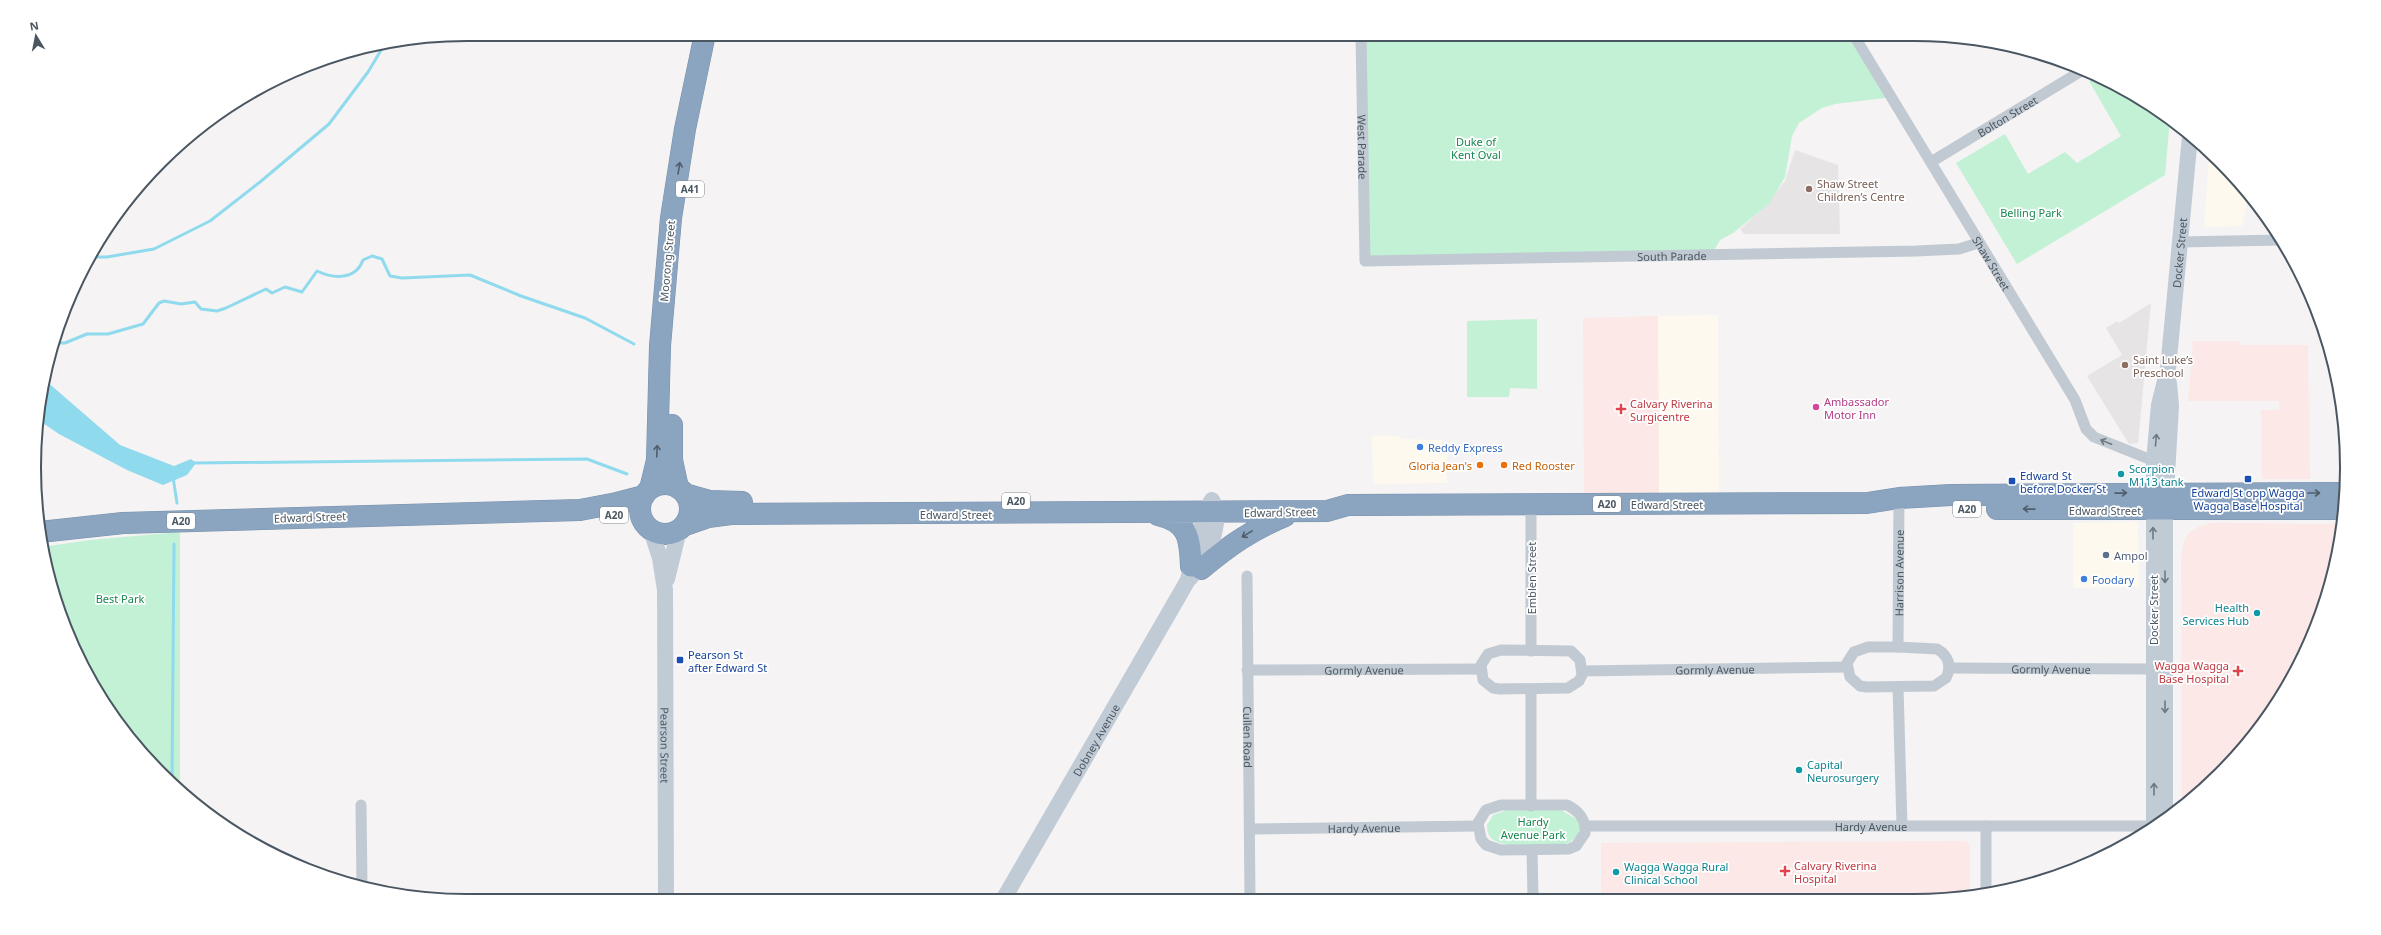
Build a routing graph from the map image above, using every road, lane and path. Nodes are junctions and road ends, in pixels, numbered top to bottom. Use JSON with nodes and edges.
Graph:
{"nodes":[{"id":1,"x":704,"y":41,"type":"edge"},
{"id":2,"x":718,"y":41,"type":"edge"},
{"id":3,"x":1361,"y":41,"type":"edge"},
{"id":4,"x":1857,"y":41,"type":"edge"},
{"id":5,"x":2077,"y":73,"type":"edge"},
{"id":6,"x":2189,"y":142,"type":"edge"},
{"id":7,"x":1931,"y":162,"type":"junction"},
{"id":8,"x":2274,"y":240,"type":"edge"},
{"id":9,"x":2180,"y":242,"type":"junction"},
{"id":10,"x":1978,"y":243,"type":"junction"},
{"id":11,"x":1364,"y":261,"type":"joint"},
{"id":12,"x":2168,"y":369,"type":"junction"},
{"id":13,"x":2154,"y":462,"type":"junction"},
{"id":14,"x":682,"y":491,"type":"junction"},
{"id":15,"x":647,"y":493,"type":"junction"},
{"id":16,"x":2339,"y":493,"type":"edge"},
{"id":17,"x":2159,"y":501,"type":"junction"},
{"id":18,"x":1899,"y":503,"type":"junction"},
{"id":19,"x":1531,"y":504,"type":"junction"},
{"id":20,"x":1348,"y":505,"type":"junction"},
{"id":21,"x":1211,"y":508,"type":"junction"},
{"id":22,"x":2338,"y":509,"type":"edge"},
{"id":23,"x":580,"y":510,"type":"junction"},
{"id":24,"x":1294,"y":512,"type":"junction"},
{"id":25,"x":1150,"y":513,"type":"junction"},
{"id":26,"x":648,"y":528,"type":"junction"},
{"id":27,"x":682,"y":528,"type":"junction"},
{"id":28,"x":46,"y":531,"type":"edge"},
{"id":29,"x":1193,"y":572,"type":"junction"},
{"id":30,"x":1247,"y":576,"type":"dead end"},
{"id":31,"x":665,"y":590,"type":"junction"},
{"id":32,"x":1898,"y":647,"type":"junction"},
{"id":33,"x":1531,"y":651,"type":"junction"},
{"id":34,"x":1847,"y":666,"type":"junction"},
{"id":35,"x":1949,"y":668,"type":"junction"},
{"id":36,"x":1480,"y":669,"type":"junction"},
{"id":37,"x":2153,"y":669,"type":"junction"},
{"id":38,"x":1247,"y":670,"type":"junction"},
{"id":39,"x":1582,"y":671,"type":"junction"},
{"id":40,"x":1898,"y":687,"type":"junction"},
{"id":41,"x":1531,"y":689,"type":"junction"},
{"id":42,"x":362,"y":805,"type":"dead end"},
{"id":43,"x":1531,"y":806,"type":"junction"},
{"id":44,"x":2158,"y":816,"type":"edge"},
{"id":45,"x":2158,"y":817,"type":"edge"},
{"id":46,"x":2145,"y":825,"type":"edge"},
{"id":47,"x":1478,"y":826,"type":"junction"},
{"id":48,"x":1585,"y":826,"type":"junction"},
{"id":49,"x":1902,"y":826,"type":"junction"},
{"id":50,"x":1986,"y":826,"type":"junction"},
{"id":51,"x":1250,"y":829,"type":"junction"},
{"id":52,"x":1532,"y":850,"type":"junction"},
{"id":53,"x":362,"y":880,"type":"edge"},
{"id":54,"x":1986,"y":888,"type":"edge"},
{"id":55,"x":666,"y":894,"type":"edge"},
{"id":56,"x":1006,"y":894,"type":"edge"},
{"id":57,"x":1250,"y":894,"type":"edge"},
{"id":58,"x":1533,"y":894,"type":"edge"}],
"edges":[{"from":15,"to":1,"type":"highway","name":"Moorong Street","number":"A41","one_way":true},
{"from":2,"to":14,"type":"highway","name":"Moorong Street","number":"A41"},
{"from":3,"to":11,"type":"street","name":"West Parade"},
{"from":4,"to":7,"type":"street","name":"Shaw Street"},
{"from":5,"to":7,"type":"street","name":"Bolton Street"},
{"from":6,"to":9,"type":"main road","name":"Docker Street"},
{"from":7,"to":10,"type":"street","name":"Shaw Street"},
{"from":8,"to":9,"type":"street"},
{"from":9,"to":12,"type":"main road","name":"Docker Street"},
{"from":10,"to":11,"type":"street","name":"South Parade"},
{"from":13,"to":10,"type":"street","name":"Shaw Street","one_way":true},
{"from":13,"to":12,"type":"main road","name":"Docker Street","one_way":true},
{"from":12,"to":17,"type":"main road","name":"Docker Street"},
{"from":13,"to":17,"type":"main road","name":"Docker Street"},
{"from":14,"to":15,"type":"highway","number":"A20"},
{"from":14,"to":21,"type":"highway","name":"Edward Street","number":"A20"},
{"from":14,"to":27,"type":"highway","number":"A41"},
{"from":15,"to":23,"type":"highway","name":"Edward Street","number":"A20"},
{"from":15,"to":26,"type":"highway","number":"A41"},
{"from":17,"to":16,"type":"highway","name":"Edward Street","number":"A20","one_way":true},
{"from":17,"to":18,"type":"highway","name":"Edward Street","number":"A20"},
{"from":17,"to":22,"type":"highway","name":"Edward Street","number":"A20"},
{"from":37,"to":17,"type":"main road","name":"Docker Street","one_way":true},
{"from":17,"to":44,"type":"main road","name":"Docker Street","one_way":true},
{"from":18,"to":19,"type":"highway","name":"Edward Street","number":"A20"},
{"from":18,"to":32,"type":"street","name":"Harrison Avenue"},
{"from":19,"to":20,"type":"highway","name":"Edward Street","number":"A20"},
{"from":19,"to":33,"type":"street","name":"Emblen Street"},
{"from":20,"to":21,"type":"highway","name":"Edward Street","number":"A20"},
{"from":20,"to":24,"type":"highway","name":"Edward Street","number":"A20"},
{"from":21,"to":24,"type":"highway","name":"Edward Street","number":"A20"},
{"from":21,"to":25,"type":"highway","name":"Edward Street","number":"A20"},
{"from":21,"to":29,"type":"main road","name":"Dobney Avenue"},
{"from":23,"to":26,"type":"highway","name":"Edward Street","number":"A20"},
{"from":23,"to":28,"type":"highway","name":"Edward Street","number":"A20"},
{"from":24,"to":29,"type":"highway","one_way":true},
{"from":25,"to":27,"type":"highway","name":"Edward Street","number":"A20"},
{"from":25,"to":29,"type":"highway"},
{"from":26,"to":27,"type":"highway","number":"A20"},
{"from":26,"to":31,"type":"main road","name":"Pearson Street"},
{"from":27,"to":31,"type":"main road","name":"Pearson Street"},
{"from":29,"to":56,"type":"main road","name":"Dobney Avenue"},
{"from":30,"to":38,"type":"street","name":"Cullen Road"},
{"from":31,"to":55,"type":"main road","name":"Pearson Street"},
{"from":32,"to":34,"type":"street"},
{"from":32,"to":35,"type":"street"},
{"from":33,"to":36,"type":"street"},
{"from":33,"to":39,"type":"street"},
{"from":34,"to":39,"type":"street","name":"Gormly Avenue"},
{"from":34,"to":40,"type":"street"},
{"from":35,"to":37,"type":"street","name":"Gormly Avenue"},
{"from":35,"to":40,"type":"street"},
{"from":36,"to":38,"type":"street","name":"Gormly Avenue"},
{"from":36,"to":41,"type":"street"},
{"from":45,"to":37,"type":"main road","name":"Docker Street","one_way":true},
{"from":38,"to":51,"type":"street","name":"Cullen Road"},
{"from":39,"to":41,"type":"street"},
{"from":40,"to":49,"type":"street"},
{"from":41,"to":43,"type":"street"},
{"from":42,"to":53,"type":"street"},
{"from":43,"to":47,"type":"street"},
{"from":43,"to":48,"type":"street"},
{"from":46,"to":50,"type":"street","name":"Hardy Avenue"},
{"from":47,"to":51,"type":"street","name":"Hardy Avenue"},
{"from":47,"to":52,"type":"street"},
{"from":48,"to":49,"type":"street","name":"Hardy Avenue"},
{"from":48,"to":52,"type":"street"},
{"from":49,"to":50,"type":"street","name":"Hardy Avenue"},
{"from":50,"to":54,"type":"street"},
{"from":51,"to":57,"type":"street","name":"Cullen Road"},
{"from":52,"to":58,"type":"street"}]}
